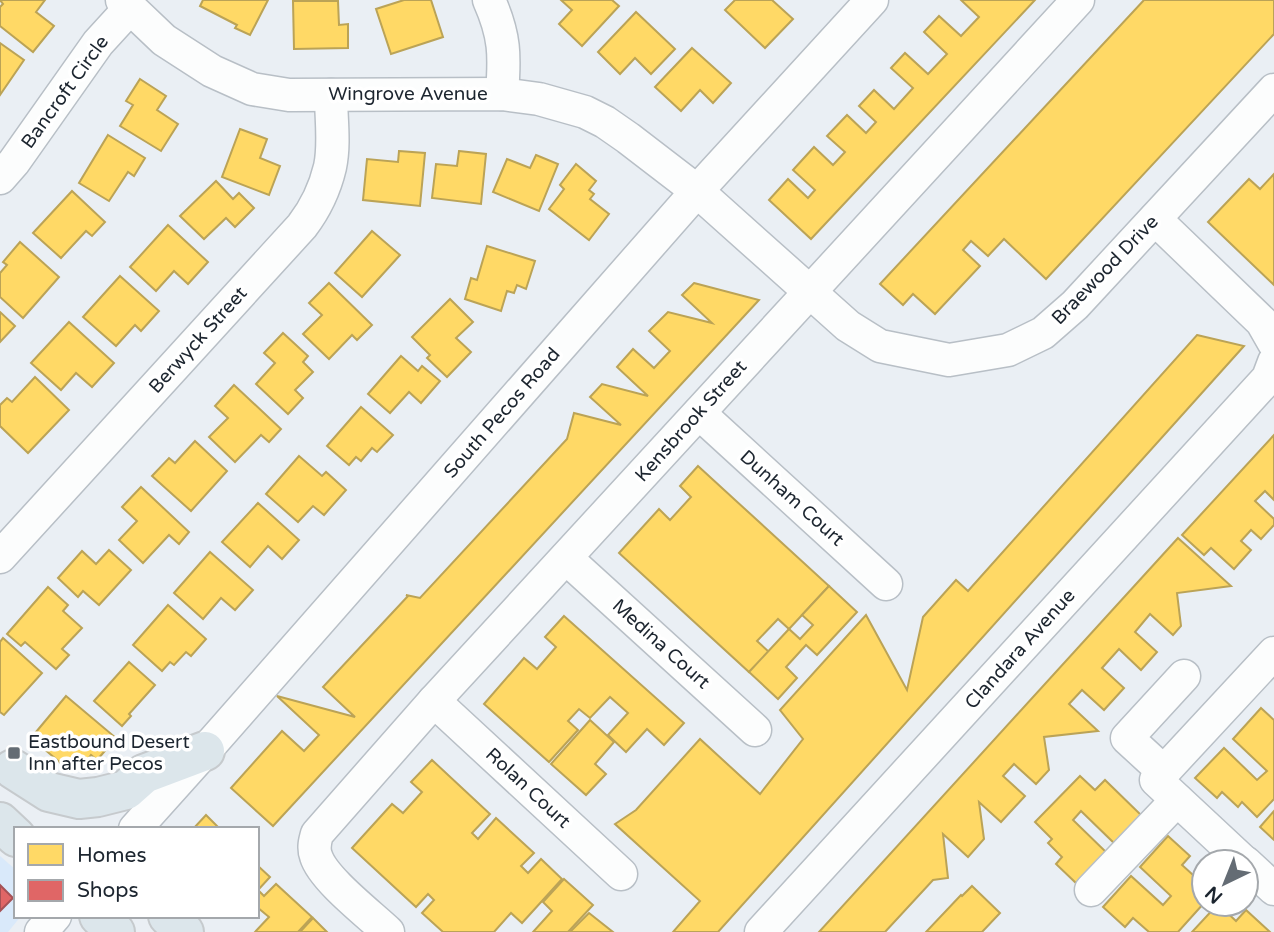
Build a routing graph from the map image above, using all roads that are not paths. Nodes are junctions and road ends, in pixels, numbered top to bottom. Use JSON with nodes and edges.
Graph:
{"nodes":[{"id":1,"x":489,"y":0,"type":"edge"},
{"id":2,"x":1077,"y":0,"type":"edge"},
{"id":3,"x":870,"y":1,"type":"edge"},
{"id":4,"x":126,"y":4,"type":"edge"},
{"id":5,"x":1274,"y":90,"type":"edge"},
{"id":6,"x":502,"y":94,"type":"junction"},
{"id":7,"x":331,"y":95,"type":"junction"},
{"id":8,"x":0,"y":178,"type":"edge"},
{"id":9,"x":697,"y":191,"type":"junction"},
{"id":10,"x":1155,"y":219,"type":"junction"},
{"id":11,"x":810,"y":291,"type":"junction"},
{"id":12,"x":1274,"y":343,"type":"edge"},
{"id":13,"x":1274,"y":362,"type":"edge"},
{"id":14,"x":699,"y":413,"type":"junction"},
{"id":15,"x":0,"y":557,"type":"edge"},
{"id":16,"x":566,"y":558,"type":"junction"},
{"id":17,"x":886,"y":584,"type":"dead end"},
{"id":18,"x":1274,"y":653,"type":"edge"},
{"id":19,"x":1184,"y":676,"type":"dead end"},
{"id":20,"x":434,"y":701,"type":"junction"},
{"id":21,"x":755,"y":730,"type":"dead end"},
{"id":22,"x":205,"y":751,"type":"junction"},
{"id":23,"x":7,"y":764,"type":"edge"},
{"id":24,"x":1166,"y":784,"type":"junction"},
{"id":25,"x":0,"y":822,"type":"edge"},
{"id":26,"x":74,"y":827,"type":"edge"},
{"id":27,"x":137,"y":827,"type":"edge"},
{"id":28,"x":14,"y":835,"type":"edge"},
{"id":29,"x":1230,"y":848,"type":"edge"},
{"id":30,"x":621,"y":874,"type":"dead end"},
{"id":31,"x":1260,"y":876,"type":"edge"},
{"id":32,"x":1274,"y":889,"type":"edge"},
{"id":33,"x":1091,"y":890,"type":"dead end"},
{"id":34,"x":53,"y":918,"type":"edge"},
{"id":35,"x":101,"y":918,"type":"edge"},
{"id":36,"x":170,"y":918,"type":"edge"},
{"id":37,"x":41,"y":932,"type":"edge"},
{"id":38,"x":115,"y":932,"type":"edge"},
{"id":39,"x":184,"y":932,"type":"edge"},
{"id":40,"x":388,"y":932,"type":"edge"},
{"id":41,"x":761,"y":932,"type":"edge"}],
"edges":[{"from":1,"to":6,"type":"street"},
{"from":2,"to":11,"type":"street","name":"Kensbrook Street"},
{"from":3,"to":9,"type":"street","name":"South Pecos Road"},
{"from":4,"to":7,"type":"street","name":"Wingrove Avenue"},
{"from":4,"to":8,"type":"street","name":"Bancroft Circle"},
{"from":5,"to":10,"type":"street","name":"Braewood Drive"},
{"from":6,"to":7,"type":"street","name":"Wingrove Avenue"},
{"from":6,"to":9,"type":"street","name":"Wingrove Avenue"},
{"from":7,"to":15,"type":"street","name":"Berwyck Street"},
{"from":9,"to":11,"type":"street","name":"Braewood Drive"},
{"from":9,"to":22,"type":"street","name":"South Pecos Road"},
{"from":10,"to":11,"type":"street","name":"Braewood Drive"},
{"from":10,"to":12,"type":"street"},
{"from":11,"to":14,"type":"street","name":"Kensbrook Street"},
{"from":13,"to":41,"type":"street","name":"Clandara Avenue"},
{"from":14,"to":16,"type":"street","name":"Kensbrook Street"},
{"from":14,"to":17,"type":"street","name":"Dunham Court"},
{"from":16,"to":20,"type":"street","name":"Kensbrook Street"},
{"from":16,"to":21,"type":"street","name":"Medina Court"},
{"from":18,"to":24,"type":"street"},
{"from":19,"to":24,"type":"street"},
{"from":20,"to":30,"type":"street","name":"Rolan Court"},
{"from":20,"to":40,"type":"street","name":"Kensbrook Street"},
{"from":22,"to":23,"type":"main road"},
{"from":22,"to":27,"type":"street","name":"South Pecos Road"},
{"from":23,"to":26,"type":"main road"},
{"from":24,"to":29,"type":"street"},
{"from":24,"to":33,"type":"street"},
{"from":25,"to":28,"type":"main road"},
{"from":31,"to":32,"type":"street"},
{"from":34,"to":37,"type":"street"},
{"from":35,"to":38,"type":"main road"},
{"from":36,"to":39,"type":"main road"}]}
